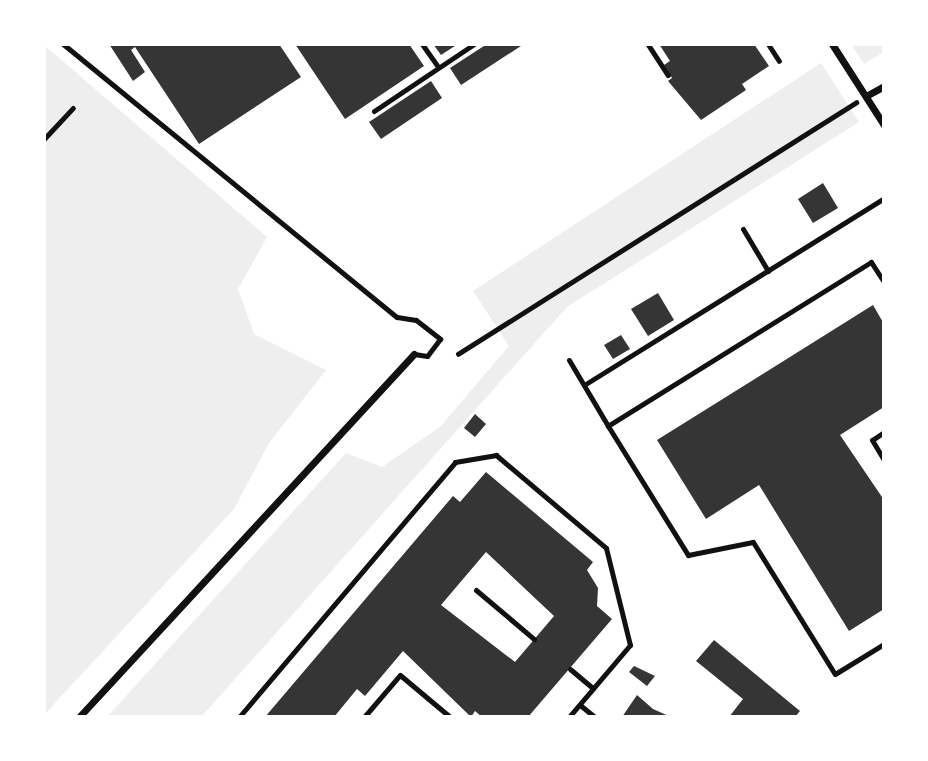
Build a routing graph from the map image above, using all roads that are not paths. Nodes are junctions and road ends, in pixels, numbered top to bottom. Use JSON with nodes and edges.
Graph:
{"nodes":[{"id":1,"x":63,"y":44,"type":"edge"},
{"id":2,"x":422,"y":44,"type":"edge"},
{"id":3,"x":474,"y":44,"type":"edge"},
{"id":4,"x":768,"y":44,"type":"edge"},
{"id":5,"x":832,"y":44,"type":"edge"},
{"id":6,"x":779,"y":61,"type":"dead end"},
{"id":7,"x":438,"y":67,"type":"junction"},
{"id":8,"x":884,"y":86,"type":"edge"},
{"id":9,"x":866,"y":96,"type":"junction"},
{"id":10,"x":374,"y":111,"type":"dead end"},
{"id":11,"x":884,"y":125,"type":"edge"},
{"id":12,"x":884,"y":198,"type":"edge"},
{"id":13,"x":743,"y":229,"type":"dead end"},
{"id":14,"x":768,"y":271,"type":"junction"},
{"id":15,"x":884,"y":282,"type":"edge"},
{"id":16,"x":414,"y":354,"type":"joint"},
{"id":17,"x":569,"y":360,"type":"dead end"},
{"id":18,"x":584,"y":385,"type":"junction"},
{"id":19,"x":608,"y":426,"type":"junction"},
{"id":20,"x":884,"y":432,"type":"edge"},
{"id":21,"x":884,"y":460,"type":"edge"},
{"id":22,"x":476,"y":590,"type":"dead end"},
{"id":23,"x":534,"y":639,"type":"dead end"},
{"id":24,"x":884,"y":644,"type":"edge"},
{"id":25,"x":569,"y":669,"type":"dead end"},
{"id":26,"x":593,"y":688,"type":"junction"},
{"id":27,"x":580,"y":705,"type":"junction"},
{"id":28,"x":79,"y":717,"type":"edge"},
{"id":29,"x":239,"y":717,"type":"edge"},
{"id":30,"x":364,"y":717,"type":"edge"},
{"id":31,"x":450,"y":717,"type":"edge"},
{"id":32,"x":569,"y":717,"type":"edge"},
{"id":33,"x":595,"y":717,"type":"edge"}],
"edges":[{"from":1,"to":16,"type":"lane"},
{"from":2,"to":7,"type":"lane"},
{"from":3,"to":7,"type":"lane"},
{"from":4,"to":6,"type":"lane"},
{"from":5,"to":9,"type":"street"},
{"from":7,"to":10,"type":"lane"},
{"from":8,"to":9,"type":"street"},
{"from":9,"to":11,"type":"street"},
{"from":12,"to":14,"type":"lane"},
{"from":13,"to":14,"type":"lane"},
{"from":14,"to":18,"type":"lane"},
{"from":15,"to":19,"type":"lane"},
{"from":16,"to":28,"type":"street"},
{"from":17,"to":18,"type":"lane"},
{"from":18,"to":19,"type":"lane"},
{"from":19,"to":24,"type":"lane"},
{"from":20,"to":21,"type":"lane"},
{"from":22,"to":23,"type":"lane"},
{"from":25,"to":26,"type":"lane"},
{"from":26,"to":27,"type":"lane"},
{"from":26,"to":29,"type":"lane"},
{"from":27,"to":32,"type":"lane"},
{"from":27,"to":33,"type":"lane"},
{"from":30,"to":31,"type":"lane"}]}
